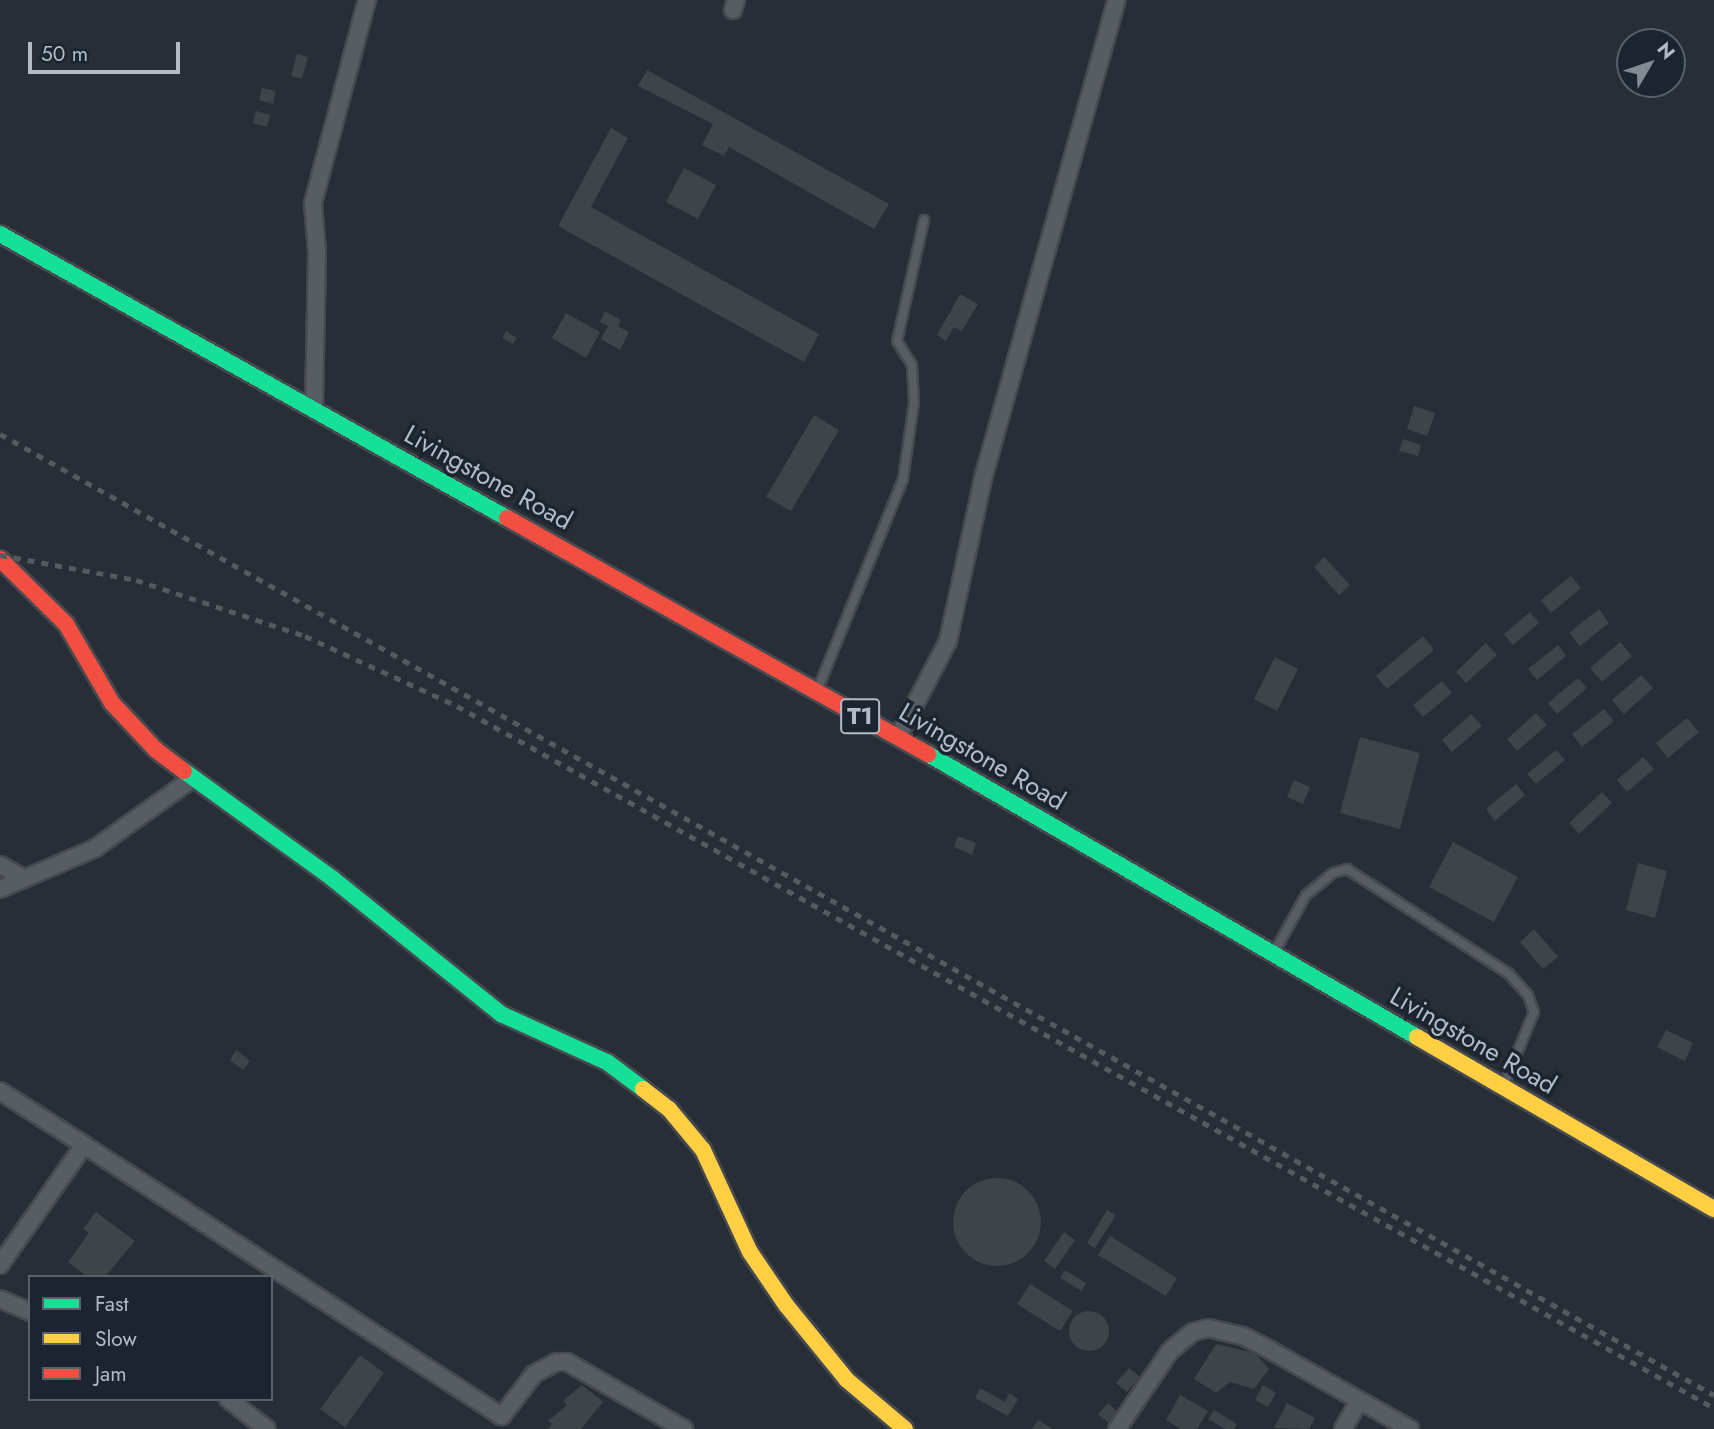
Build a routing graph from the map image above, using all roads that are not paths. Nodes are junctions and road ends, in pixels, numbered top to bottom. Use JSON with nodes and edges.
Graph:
{"nodes":[{"id":1,"x":367,"y":0,"type":"edge"},
{"id":2,"x":1116,"y":0,"type":"edge"},
{"id":3,"x":924,"y":220,"type":"dead end"},
{"id":4,"x":0,"y":234,"type":"edge"},
{"id":5,"x":314,"y":409,"type":"junction"},
{"id":6,"x":2,"y":564,"type":"edge"},
{"id":7,"x":816,"y":692,"type":"junction"},
{"id":8,"x":898,"y":737,"type":"junction"},
{"id":9,"x":192,"y":779,"type":"junction"},
{"id":10,"x":0,"y":865,"type":"edge"},
{"id":11,"x":24,"y":879,"type":"junction"},
{"id":12,"x":0,"y":888,"type":"edge"},
{"id":13,"x":1273,"y":954,"type":"junction"},
{"id":14,"x":1503,"y":1087,"type":"junction"},
{"id":15,"x":0,"y":1091,"type":"edge"},
{"id":16,"x":85,"y":1145,"type":"junction"},
{"id":17,"x":1714,"y":1209,"type":"edge"},
{"id":18,"x":0,"y":1265,"type":"edge"},
{"id":19,"x":0,"y":1299,"type":"edge"},
{"id":20,"x":28,"y":1311,"type":"edge"},
{"id":21,"x":231,"y":1401,"type":"edge"},
{"id":22,"x":1359,"y":1401,"type":"junction"},
{"id":23,"x":497,"y":1422,"type":"edge"},
{"id":24,"x":267,"y":1429,"type":"edge"},
{"id":25,"x":684,"y":1429,"type":"edge"},
{"id":26,"x":905,"y":1429,"type":"edge"},
{"id":27,"x":1117,"y":1429,"type":"edge"},
{"id":28,"x":1343,"y":1429,"type":"edge"},
{"id":29,"x":1410,"y":1429,"type":"edge"}],
"edges":[{"from":1,"to":5,"type":"street"},
{"from":2,"to":8,"type":"street"},
{"from":3,"to":7,"type":"lane"},
{"from":4,"to":5,"type":"main road","name":"Livingstone Road","number":"T1"},
{"from":5,"to":7,"type":"main road","name":"Livingstone Road","number":"T1"},
{"from":6,"to":9,"type":"main road"},
{"from":7,"to":8,"type":"main road","name":"Livingstone Road","number":"T1"},
{"from":8,"to":13,"type":"main road","name":"Livingstone Road","number":"T1"},
{"from":9,"to":11,"type":"street"},
{"from":9,"to":26,"type":"main road"},
{"from":10,"to":11,"type":"street"},
{"from":11,"to":12,"type":"street"},
{"from":13,"to":14,"type":"main road","name":"Livingstone Road","number":"T1"},
{"from":13,"to":14,"type":"lane"},
{"from":14,"to":17,"type":"main road","name":"Livingstone Road","number":"T1"},
{"from":15,"to":16,"type":"street"},
{"from":16,"to":18,"type":"street"},
{"from":16,"to":23,"type":"street"},
{"from":19,"to":20,"type":"street"},
{"from":21,"to":24,"type":"street"},
{"from":22,"to":27,"type":"street"},
{"from":22,"to":28,"type":"street"},
{"from":22,"to":29,"type":"street"},
{"from":23,"to":25,"type":"street"}]}
